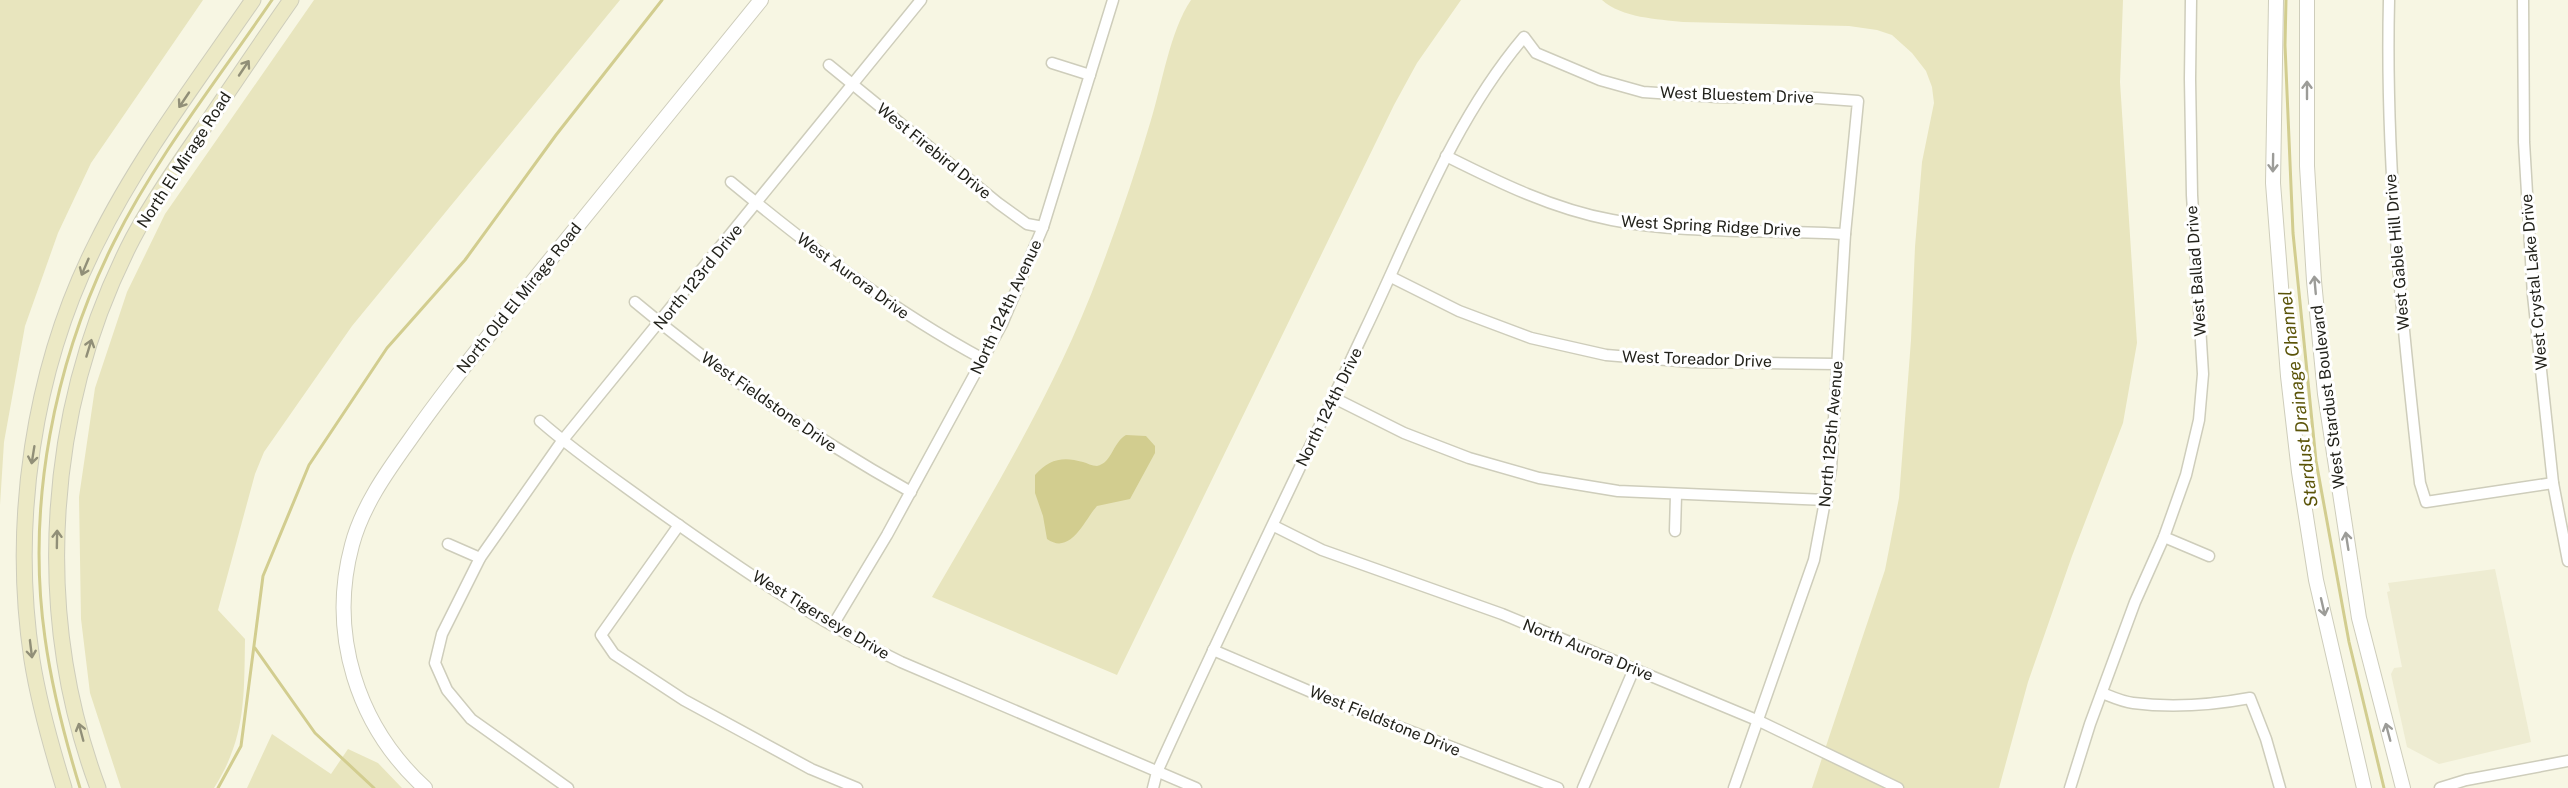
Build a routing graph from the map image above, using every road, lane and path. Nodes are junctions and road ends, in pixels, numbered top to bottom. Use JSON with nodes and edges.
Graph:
{"nodes":[{"id":1,"x":253,"y":0,"type":"edge"},
{"id":2,"x":291,"y":0,"type":"edge"},
{"id":3,"x":761,"y":0,"type":"edge"},
{"id":4,"x":921,"y":0,"type":"edge"},
{"id":5,"x":1113,"y":0,"type":"edge"},
{"id":6,"x":2191,"y":0,"type":"edge"},
{"id":7,"x":2276,"y":0,"type":"edge"},
{"id":8,"x":2307,"y":0,"type":"edge"},
{"id":9,"x":2390,"y":0,"type":"edge"},
{"id":10,"x":2523,"y":0,"type":"edge"},
{"id":11,"x":1524,"y":37,"type":"joint"},
{"id":12,"x":1052,"y":63,"type":"dead end"},
{"id":13,"x":829,"y":65,"type":"dead end"},
{"id":14,"x":1090,"y":75,"type":"junction"},
{"id":15,"x":854,"y":85,"type":"junction"},
{"id":16,"x":1858,"y":101,"type":"joint"},
{"id":17,"x":1446,"y":156,"type":"junction"},
{"id":18,"x":731,"y":182,"type":"dead end"},
{"id":19,"x":758,"y":204,"type":"junction"},
{"id":20,"x":1043,"y":227,"type":"junction"},
{"id":21,"x":1845,"y":234,"type":"junction"},
{"id":22,"x":1390,"y":277,"type":"junction"},
{"id":23,"x":635,"y":302,"type":"dead end"},
{"id":24,"x":660,"y":323,"type":"junction"},
{"id":25,"x":983,"y":359,"type":"junction"},
{"id":26,"x":1838,"y":364,"type":"junction"},
{"id":27,"x":1334,"y":398,"type":"junction"},
{"id":28,"x":540,"y":421,"type":"dead end"},
{"id":29,"x":562,"y":441,"type":"junction"},
{"id":30,"x":2553,"y":483,"type":"junction"},
{"id":31,"x":911,"y":492,"type":"junction"},
{"id":32,"x":1676,"y":495,"type":"junction"},
{"id":33,"x":1827,"y":500,"type":"junction"},
{"id":34,"x":680,"y":525,"type":"junction"},
{"id":35,"x":1274,"y":526,"type":"junction"},
{"id":36,"x":1675,"y":531,"type":"dead end"},
{"id":37,"x":2164,"y":537,"type":"junction"},
{"id":38,"x":448,"y":544,"type":"dead end"},
{"id":39,"x":2209,"y":555,"type":"dead end"},
{"id":40,"x":480,"y":558,"type":"junction"},
{"id":41,"x":2568,"y":561,"type":"edge"},
{"id":42,"x":833,"y":625,"type":"junction"},
{"id":43,"x":1213,"y":650,"type":"junction"},
{"id":44,"x":1634,"y":669,"type":"junction"},
{"id":45,"x":2102,"y":693,"type":"junction"},
{"id":46,"x":1759,"y":721,"type":"junction"},
{"id":47,"x":2568,"y":760,"type":"edge"},
{"id":48,"x":1157,"y":772,"type":"junction"},
{"id":49,"x":64,"y":788,"type":"edge"},
{"id":50,"x":98,"y":788,"type":"edge"},
{"id":51,"x":425,"y":788,"type":"edge"},
{"id":52,"x":568,"y":788,"type":"edge"},
{"id":53,"x":856,"y":788,"type":"edge"},
{"id":54,"x":1153,"y":788,"type":"edge"},
{"id":55,"x":1196,"y":788,"type":"edge"},
{"id":56,"x":1558,"y":788,"type":"edge"},
{"id":57,"x":1583,"y":788,"type":"edge"},
{"id":58,"x":1734,"y":788,"type":"edge"},
{"id":59,"x":1898,"y":788,"type":"edge"},
{"id":60,"x":2070,"y":788,"type":"edge"},
{"id":61,"x":2280,"y":788,"type":"edge"},
{"id":62,"x":2364,"y":788,"type":"edge"},
{"id":63,"x":2403,"y":788,"type":"edge"},
{"id":64,"x":2440,"y":788,"type":"edge"}],
"edges":[{"from":1,"to":49,"type":"main road","name":"North El Mirage Road","one_way":true},
{"from":50,"to":2,"type":"main road","name":"North El Mirage Road","one_way":true},
{"from":3,"to":51,"type":"street","name":"North Old El Mirage Road"},
{"from":4,"to":15,"type":"street","name":"North 123rd Drive"},
{"from":5,"to":14,"type":"street","name":"North 124th Avenue"},
{"from":6,"to":37,"type":"street","name":"West Ballad Drive"},
{"from":7,"to":62,"type":"street","one_way":true},
{"from":63,"to":8,"type":"street","name":"West Stardust Boulevard","one_way":true},
{"from":9,"to":30,"type":"street","name":"West Gable Hill Drive"},
{"from":10,"to":30,"type":"street","name":"West Crystal Lake Drive"},
{"from":11,"to":16,"type":"street","name":"West Bluestem Drive"},
{"from":11,"to":17,"type":"street","name":"North 124th Drive"},
{"from":12,"to":14,"type":"street"},
{"from":13,"to":15,"type":"street","name":"West Firebird Drive"},
{"from":14,"to":20,"type":"street","name":"North 124th Avenue"},
{"from":15,"to":19,"type":"street","name":"North 123rd Drive"},
{"from":15,"to":20,"type":"street","name":"West Firebird Drive"},
{"from":16,"to":21,"type":"street","name":"North 125th Avenue"},
{"from":17,"to":21,"type":"street","name":"West Spring Ridge Drive"},
{"from":17,"to":22,"type":"street","name":"North 124th Drive"},
{"from":18,"to":19,"type":"street","name":"West Aurora Drive"},
{"from":19,"to":24,"type":"street","name":"North 123rd Drive"},
{"from":19,"to":25,"type":"street","name":"West Aurora Drive"},
{"from":20,"to":25,"type":"street","name":"North 124th Avenue"},
{"from":21,"to":26,"type":"street","name":"North 125th Avenue"},
{"from":22,"to":26,"type":"street","name":"West Toreador Drive"},
{"from":22,"to":27,"type":"street","name":"North 124th Drive"},
{"from":23,"to":24,"type":"street","name":"West Fieldstone Drive"},
{"from":24,"to":29,"type":"street","name":"North 123rd Drive"},
{"from":24,"to":31,"type":"street","name":"West Fieldstone Drive"},
{"from":25,"to":31,"type":"street","name":"North 124th Avenue"},
{"from":26,"to":33,"type":"street","name":"North 125th Avenue"},
{"from":27,"to":32,"type":"street"},
{"from":27,"to":35,"type":"street","name":"North 124th Drive"},
{"from":28,"to":29,"type":"street","name":"West Tigerseye Drive"},
{"from":29,"to":34,"type":"street","name":"West Tigerseye Drive"},
{"from":29,"to":40,"type":"street","name":"North 123rd Drive"},
{"from":30,"to":41,"type":"street","name":"West Crystal Lake Drive"},
{"from":31,"to":42,"type":"street","name":"North 124th Avenue"},
{"from":32,"to":33,"type":"street"},
{"from":32,"to":36,"type":"street"},
{"from":33,"to":46,"type":"street","name":"North 125th Avenue"},
{"from":34,"to":42,"type":"street","name":"West Tigerseye Drive"},
{"from":34,"to":53,"type":"street"},
{"from":35,"to":43,"type":"street","name":"North 124th Drive"},
{"from":35,"to":44,"type":"street","name":"North Aurora Drive"},
{"from":37,"to":39,"type":"street"},
{"from":37,"to":45,"type":"street","name":"West Ballad Drive"},
{"from":38,"to":40,"type":"street"},
{"from":40,"to":52,"type":"street","name":"North 123rd Drive"},
{"from":42,"to":48,"type":"street","name":"West Tigerseye Drive"},
{"from":43,"to":48,"type":"street","name":"North 124th Drive"},
{"from":43,"to":56,"type":"street","name":"West Fieldstone Drive"},
{"from":44,"to":46,"type":"street","name":"North Aurora Drive"},
{"from":44,"to":57,"type":"street"},
{"from":45,"to":60,"type":"street","name":"West Ballad Drive"},
{"from":45,"to":61,"type":"street"},
{"from":46,"to":58,"type":"street","name":"North 125th Avenue"},
{"from":46,"to":59,"type":"street","name":"North Aurora Drive"},
{"from":47,"to":64,"type":"street"},
{"from":48,"to":54,"type":"street","name":"North 124th Drive"},
{"from":48,"to":55,"type":"street","name":"West Tigerseye Drive"}]}
